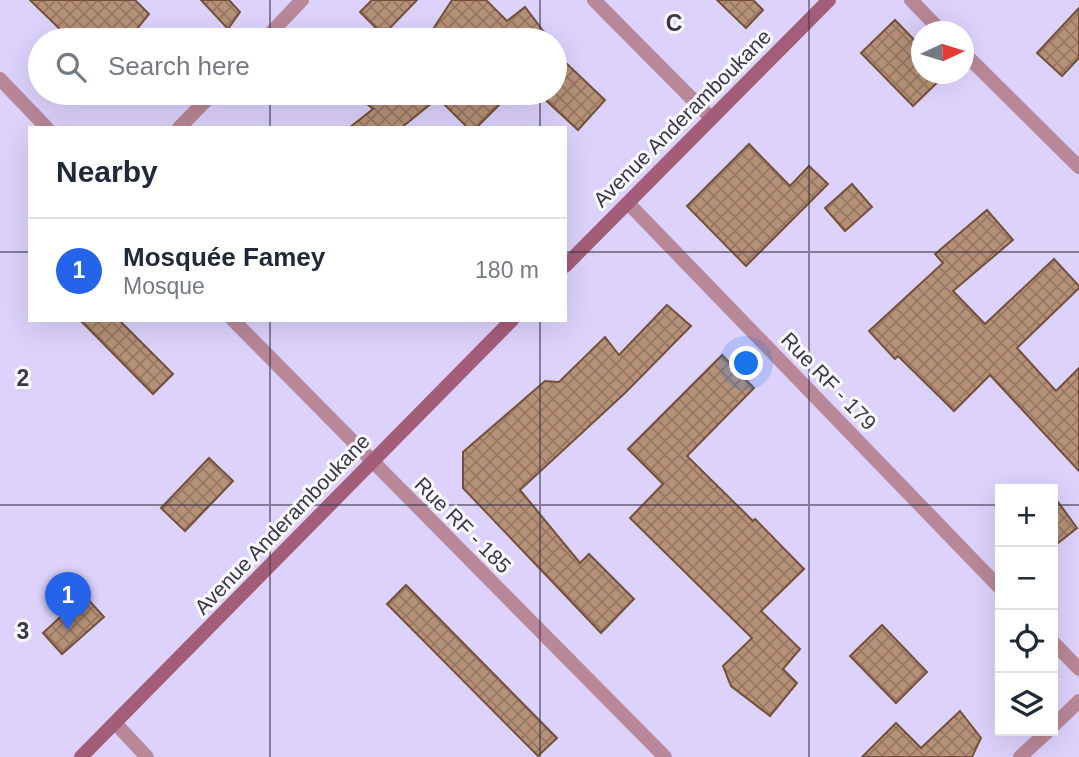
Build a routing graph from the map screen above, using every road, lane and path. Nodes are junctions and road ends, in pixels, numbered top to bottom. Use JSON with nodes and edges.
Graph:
{"nodes":[{"id":1,"x":302,"y":0,"type":"edge"},
{"id":2,"x":594,"y":0,"type":"edge"},
{"id":3,"x":829,"y":0,"type":"edge"},
{"id":4,"x":911,"y":0,"type":"edge"},
{"id":5,"x":931,"y":21,"type":"edge"},
{"id":6,"x":275,"y":28,"type":"edge"},
{"id":7,"x":974,"y":63,"type":"edge"},
{"id":8,"x":0,"y":79,"type":"edge"},
{"id":9,"x":201,"y":105,"type":"edge"},
{"id":10,"x":711,"y":118,"type":"junction"},
{"id":11,"x":45,"y":126,"type":"edge"},
{"id":12,"x":181,"y":126,"type":"edge"},
{"id":13,"x":1079,"y":167,"type":"edge"},
{"id":14,"x":628,"y":203,"type":"junction"},
{"id":15,"x":567,"y":264,"type":"edge"},
{"id":16,"x":235,"y":322,"type":"edge"},
{"id":17,"x":510,"y":322,"type":"edge"},
{"id":18,"x":371,"y":463,"type":"junction"},
{"id":19,"x":995,"y":583,"type":"edge"},
{"id":20,"x":1058,"y":647,"type":"edge"},
{"id":21,"x":1079,"y":669,"type":"edge"},
{"id":22,"x":1079,"y":701,"type":"edge"},
{"id":23,"x":1058,"y":721,"type":"edge"},
{"id":24,"x":116,"y":724,"type":"junction"},
{"id":25,"x":1043,"y":736,"type":"edge"},
{"id":26,"x":81,"y":757,"type":"edge"},
{"id":27,"x":148,"y":757,"type":"edge"},
{"id":28,"x":664,"y":757,"type":"edge"},
{"id":29,"x":1020,"y":757,"type":"edge"}],
"edges":[{"from":1,"to":6,"type":"street"},
{"from":2,"to":10,"type":"street"},
{"from":3,"to":10,"type":"street","name":"Avenue Anderamboukane"},
{"from":4,"to":5,"type":"street"},
{"from":7,"to":13,"type":"street"},
{"from":8,"to":11,"type":"street"},
{"from":9,"to":12,"type":"street"},
{"from":10,"to":14,"type":"street","name":"Avenue Anderamboukane"},
{"from":14,"to":15,"type":"street","name":"Avenue Anderamboukane"},
{"from":14,"to":19,"type":"street","name":"Rue RF - 179"},
{"from":16,"to":18,"type":"street","name":"Rue RF - 185"},
{"from":17,"to":18,"type":"street","name":"Avenue Anderamboukane"},
{"from":18,"to":24,"type":"street","name":"Avenue Anderamboukane"},
{"from":18,"to":28,"type":"street","name":"Rue RF - 185"},
{"from":20,"to":21,"type":"street"},
{"from":22,"to":23,"type":"street"},
{"from":24,"to":26,"type":"street","name":"Avenue Anderamboukane"},
{"from":24,"to":27,"type":"street"},
{"from":25,"to":29,"type":"street"}]}
